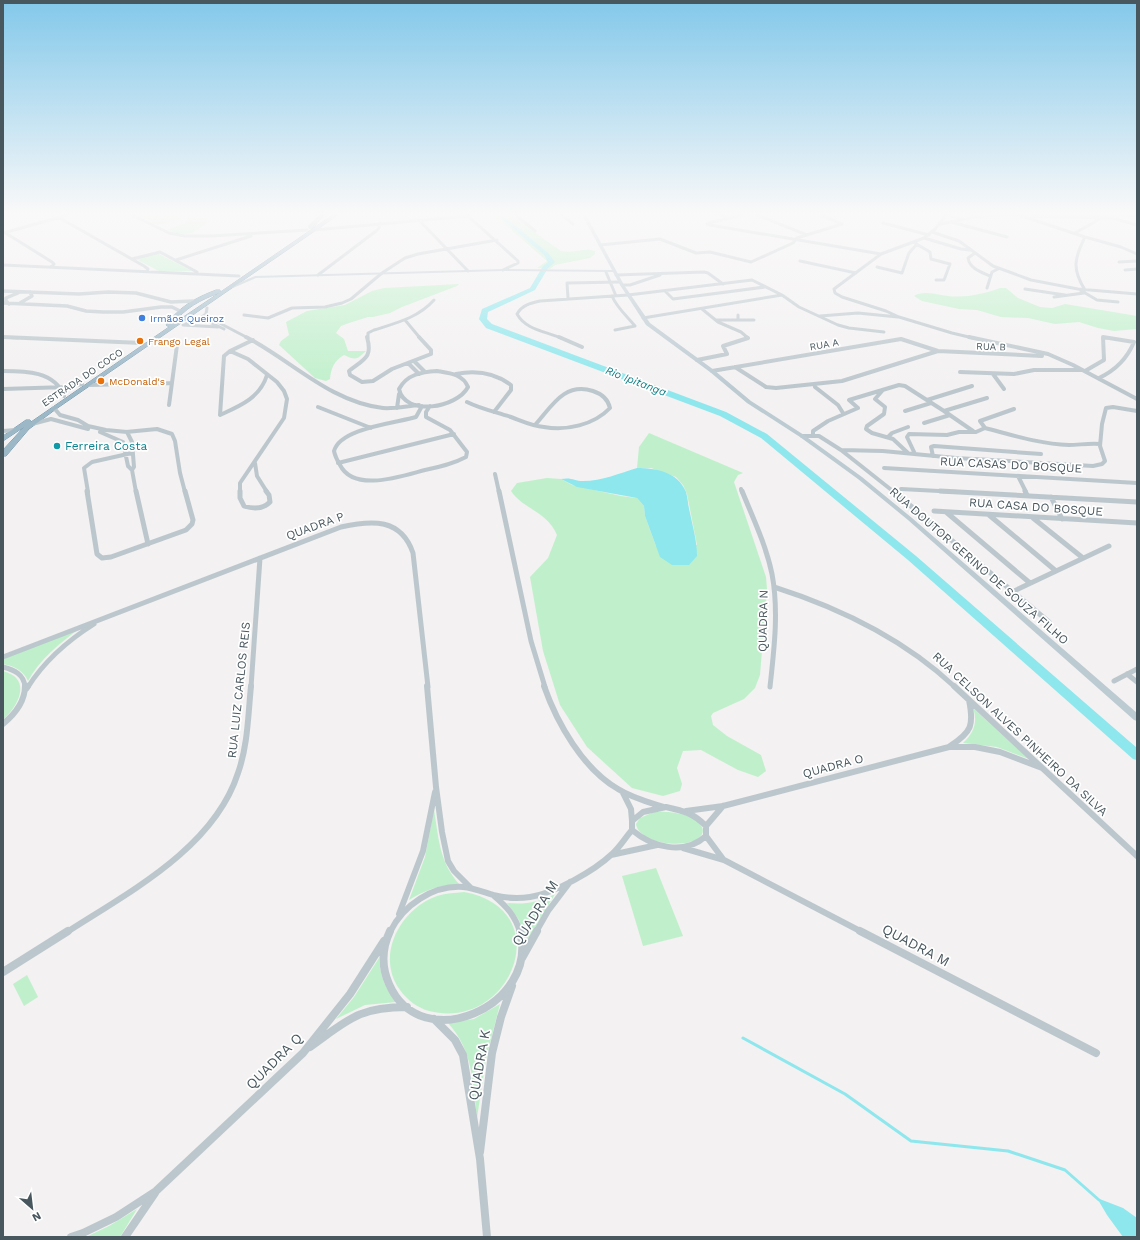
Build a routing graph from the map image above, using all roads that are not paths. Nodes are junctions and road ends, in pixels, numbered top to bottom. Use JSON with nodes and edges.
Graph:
{"nodes":[{"id":1,"x":180,"y":273,"type":"edge"},
{"id":2,"x":244,"y":273,"type":"edge"},
{"id":3,"x":321,"y":273,"type":"edge"},
{"id":4,"x":382,"y":273,"type":"junction"},
{"id":5,"x":388,"y":273,"type":"edge"},
{"id":6,"x":611,"y":273,"type":"edge"},
{"id":7,"x":612,"y":273,"type":"edge"},
{"id":8,"x":668,"y":273,"type":"edge"},
{"id":9,"x":702,"y":273,"type":"edge"},
{"id":10,"x":707,"y":273,"type":"joint"},
{"id":11,"x":856,"y":273,"type":"edge"},
{"id":12,"x":947,"y":273,"type":"edge"},
{"id":13,"x":983,"y":273,"type":"edge"},
{"id":14,"x":993,"y":273,"type":"edge"},
{"id":15,"x":1011,"y":273,"type":"edge"},
{"id":16,"x":1076,"y":273,"type":"edge"},
{"id":17,"x":200,"y":274,"type":"joint"},
{"id":18,"x":254,"y":274,"type":"joint"},
{"id":19,"x":318,"y":275,"type":"junction"},
{"id":20,"x":239,"y":276,"type":"junction"},
{"id":21,"x":990,"y":276,"type":"junction"},
{"id":22,"x":936,"y":280,"type":"dead end"},
{"id":23,"x":610,"y":283,"type":"junction"},
{"id":24,"x":621,"y":284,"type":"junction"},
{"id":25,"x":723,"y":284,"type":"junction"},
{"id":26,"x":765,"y":287,"type":"junction"},
{"id":27,"x":987,"y":288,"type":"dead end"},
{"id":28,"x":1025,"y":289,"type":"dead end"},
{"id":29,"x":3,"y":291,"type":"edge"},
{"id":30,"x":218,"y":291,"type":"junction"},
{"id":31,"x":665,"y":291,"type":"junction"},
{"id":32,"x":1084,"y":291,"type":"junction"},
{"id":33,"x":23,"y":292,"type":"junction"},
{"id":34,"x":30,"y":292,"type":"junction"},
{"id":35,"x":1137,"y":294,"type":"edge"},
{"id":36,"x":628,"y":295,"type":"junction"},
{"id":37,"x":782,"y":295,"type":"junction"},
{"id":38,"x":1065,"y":295,"type":"junction"},
{"id":39,"x":614,"y":296,"type":"junction"},
{"id":40,"x":1054,"y":297,"type":"dead end"},
{"id":41,"x":215,"y":298,"type":"junction"},
{"id":42,"x":568,"y":298,"type":"junction"},
{"id":43,"x":157,"y":299,"type":"junction"},
{"id":44,"x":434,"y":300,"type":"dead end"},
{"id":45,"x":193,"y":301,"type":"junction"},
{"id":46,"x":1118,"y":302,"type":"dead end"},
{"id":47,"x":3,"y":303,"type":"edge"},
{"id":48,"x":12,"y":304,"type":"junction"},
{"id":49,"x":147,"y":309,"type":"junction"},
{"id":50,"x":702,"y":309,"type":"junction"},
{"id":51,"x":180,"y":311,"type":"junction"},
{"id":52,"x":207,"y":311,"type":"junction"},
{"id":53,"x":244,"y":315,"type":"dead end"},
{"id":54,"x":738,"y":315,"type":"dead end"},
{"id":55,"x":820,"y":316,"type":"junction"},
{"id":56,"x":899,"y":317,"type":"junction"},
{"id":57,"x":643,"y":318,"type":"junction"},
{"id":58,"x":197,"y":320,"type":"junction"},
{"id":59,"x":405,"y":320,"type":"junction"},
{"id":60,"x":715,"y":320,"type":"junction"},
{"id":61,"x":738,"y":320,"type":"junction"},
{"id":62,"x":754,"y":320,"type":"dead end"},
{"id":63,"x":169,"y":325,"type":"junction"},
{"id":64,"x":183,"y":325,"type":"junction"},
{"id":65,"x":220,"y":327,"type":"junction"},
{"id":66,"x":615,"y":330,"type":"dead end"},
{"id":67,"x":235,"y":332,"type":"junction"},
{"id":68,"x":884,"y":332,"type":"dead end"},
{"id":69,"x":3,"y":337,"type":"edge"},
{"id":70,"x":255,"y":341,"type":"junction"},
{"id":71,"x":158,"y":342,"type":"junction"},
{"id":72,"x":142,"y":343,"type":"junction"},
{"id":73,"x":582,"y":347,"type":"dead end"},
{"id":74,"x":235,"y":351,"type":"junction"},
{"id":75,"x":938,"y":351,"type":"junction"},
{"id":76,"x":1042,"y":356,"type":"dead end"},
{"id":77,"x":129,"y":357,"type":"junction"},
{"id":78,"x":697,"y":360,"type":"junction"},
{"id":79,"x":414,"y":361,"type":"junction"},
{"id":80,"x":408,"y":363,"type":"junction"},
{"id":81,"x":735,"y":367,"type":"junction"},
{"id":82,"x":3,"y":371,"type":"edge"},
{"id":83,"x":712,"y":371,"type":"junction"},
{"id":84,"x":1084,"y":371,"type":"junction"},
{"id":85,"x":425,"y":372,"type":"junction"},
{"id":86,"x":471,"y":372,"type":"junction"},
{"id":87,"x":960,"y":372,"type":"dead end"},
{"id":88,"x":419,"y":374,"type":"junction"},
{"id":89,"x":456,"y":374,"type":"junction"},
{"id":90,"x":993,"y":374,"type":"junction"},
{"id":91,"x":267,"y":375,"type":"junction"},
{"id":92,"x":463,"y":378,"type":"junction"},
{"id":93,"x":1099,"y":378,"type":"junction"},
{"id":94,"x":276,"y":381,"type":"junction"},
{"id":95,"x":171,"y":383,"type":"junction"},
{"id":96,"x":85,"y":384,"type":"junction"},
{"id":97,"x":266,"y":384,"type":"junction"},
{"id":98,"x":972,"y":386,"type":"dead end"},
{"id":99,"x":60,"y":387,"type":"junction"},
{"id":100,"x":815,"y":387,"type":"dead end"},
{"id":101,"x":1004,"y":388,"type":"dead end"},
{"id":102,"x":886,"y":389,"type":"junction"},
{"id":103,"x":3,"y":390,"type":"edge"},
{"id":104,"x":399,"y":394,"type":"junction"},
{"id":105,"x":64,"y":396,"type":"junction"},
{"id":106,"x":987,"y":398,"type":"dead end"},
{"id":107,"x":1137,"y":399,"type":"edge"},
{"id":108,"x":927,"y":400,"type":"junction"},
{"id":109,"x":467,"y":402,"type":"dead end"},
{"id":110,"x":931,"y":403,"type":"junction"},
{"id":111,"x":170,"y":405,"type":"dead end"},
{"id":112,"x":420,"y":405,"type":"junction"},
{"id":113,"x":318,"y":406,"type":"dead end"},
{"id":114,"x":430,"y":406,"type":"junction"},
{"id":115,"x":54,"y":408,"type":"junction"},
{"id":116,"x":221,"y":408,"type":"junction"},
{"id":117,"x":397,"y":408,"type":"junction"},
{"id":118,"x":234,"y":409,"type":"junction"},
{"id":119,"x":1014,"y":409,"type":"dead end"},
{"id":120,"x":905,"y":411,"type":"dead end"},
{"id":121,"x":944,"y":411,"type":"junction"},
{"id":122,"x":1137,"y":411,"type":"edge"},
{"id":123,"x":494,"y":412,"type":"junction"},
{"id":124,"x":844,"y":413,"type":"junction"},
{"id":125,"x":950,"y":415,"type":"junction"},
{"id":126,"x":416,"y":417,"type":"junction"},
{"id":127,"x":426,"y":417,"type":"junction"},
{"id":128,"x":70,"y":418,"type":"junction"},
{"id":129,"x":64,"y":422,"type":"junction"},
{"id":130,"x":924,"y":423,"type":"dead end"},
{"id":131,"x":32,"y":424,"type":"junction"},
{"id":132,"x":535,"y":425,"type":"junction"},
{"id":133,"x":908,"y":427,"type":"dead end"},
{"id":134,"x":364,"y":428,"type":"junction"},
{"id":135,"x":985,"y":428,"type":"junction"},
{"id":136,"x":15,"y":430,"type":"junction"},
{"id":137,"x":3,"y":431,"type":"edge"},
{"id":138,"x":112,"y":431,"type":"junction"},
{"id":139,"x":974,"y":432,"type":"junction"},
{"id":140,"x":127,"y":433,"type":"junction"},
{"id":141,"x":108,"y":434,"type":"junction"},
{"id":142,"x":454,"y":434,"type":"junction"},
{"id":143,"x":813,"y":435,"type":"junction"},
{"id":144,"x":802,"y":436,"type":"junction"},
{"id":145,"x":889,"y":436,"type":"junction"},
{"id":146,"x":3,"y":439,"type":"edge"},
{"id":147,"x":118,"y":439,"type":"junction"},
{"id":148,"x":1100,"y":444,"type":"junction"},
{"id":149,"x":841,"y":450,"type":"junction"},
{"id":150,"x":132,"y":453,"type":"junction"},
{"id":151,"x":908,"y":453,"type":"junction"},
{"id":152,"x":3,"y":454,"type":"edge"},
{"id":153,"x":915,"y":454,"type":"junction"},
{"id":154,"x":1041,"y":454,"type":"dead end"},
{"id":155,"x":125,"y":455,"type":"junction"},
{"id":156,"x":933,"y":456,"type":"junction"},
{"id":157,"x":255,"y":463,"type":"junction"},
{"id":158,"x":338,"y":464,"type":"junction"},
{"id":159,"x":884,"y":468,"type":"dead end"},
{"id":160,"x":132,"y":470,"type":"junction"},
{"id":161,"x":255,"y":474,"type":"junction"},
{"id":162,"x":495,"y":474,"type":"dead end"},
{"id":163,"x":245,"y":475,"type":"junction"},
{"id":164,"x":1018,"y":476,"type":"junction"},
{"id":165,"x":1137,"y":483,"type":"edge"},
{"id":166,"x":741,"y":489,"type":"dead end"},
{"id":167,"x":901,"y":489,"type":"dead end"},
{"id":168,"x":1027,"y":495,"type":"junction"},
{"id":169,"x":1051,"y":497,"type":"junction"},
{"id":170,"x":1137,"y":502,"type":"edge"},
{"id":171,"x":934,"y":511,"type":"dead end"},
{"id":172,"x":946,"y":512,"type":"junction"},
{"id":173,"x":988,"y":515,"type":"junction"},
{"id":174,"x":1032,"y":518,"type":"junction"},
{"id":175,"x":1062,"y":519,"type":"junction"},
{"id":176,"x":1137,"y":523,"type":"edge"},
{"id":177,"x":148,"y":544,"type":"junction"},
{"id":178,"x":1109,"y":546,"type":"dead end"},
{"id":179,"x":260,"y":558,"type":"junction"},
{"id":180,"x":1083,"y":558,"type":"junction"},
{"id":181,"x":1056,"y":571,"type":"junction"},
{"id":182,"x":1030,"y":583,"type":"junction"},
{"id":183,"x":774,"y":587,"type":"junction"},
{"id":184,"x":1012,"y":592,"type":"junction"},
{"id":185,"x":104,"y":617,"type":"junction"},
{"id":186,"x":1049,"y":622,"type":"dead end"},
{"id":187,"x":3,"y":657,"type":"edge"},
{"id":188,"x":3,"y":667,"type":"edge"},
{"id":189,"x":1137,"y":669,"type":"edge"},
{"id":190,"x":1127,"y":674,"type":"junction"},
{"id":191,"x":1114,"y":681,"type":"dead end"},
{"id":192,"x":1137,"y":682,"type":"edge"},
{"id":193,"x":770,"y":687,"type":"dead end"},
{"id":194,"x":26,"y":689,"type":"junction"},
{"id":195,"x":969,"y":700,"type":"junction"},
{"id":196,"x":1137,"y":718,"type":"edge"},
{"id":197,"x":3,"y":724,"type":"edge"},
{"id":198,"x":949,"y":747,"type":"junction"},
{"id":199,"x":1042,"y":768,"type":"junction"},
{"id":200,"x":436,"y":787,"type":"junction"},
{"id":201,"x":623,"y":792,"type":"junction"},
{"id":202,"x":722,"y":806,"type":"junction"},
{"id":203,"x":666,"y":807,"type":"junction"},
{"id":204,"x":686,"y":811,"type":"junction"},
{"id":205,"x":632,"y":821,"type":"junction"},
{"id":206,"x":706,"y":826,"type":"junction"},
{"id":207,"x":632,"y":830,"type":"junction"},
{"id":208,"x":706,"y":836,"type":"junction"},
{"id":209,"x":658,"y":844,"type":"junction"},
{"id":210,"x":678,"y":846,"type":"junction"},
{"id":211,"x":611,"y":855,"type":"junction"},
{"id":212,"x":1137,"y":856,"type":"edge"},
{"id":213,"x":724,"y":860,"type":"junction"},
{"id":214,"x":571,"y":881,"type":"junction"},
{"id":215,"x":471,"y":888,"type":"junction"},
{"id":216,"x":493,"y":895,"type":"junction"},
{"id":217,"x":397,"y":920,"type":"junction"},
{"id":218,"x":389,"y":931,"type":"junction"},
{"id":219,"x":522,"y":959,"type":"junction"},
{"id":220,"x":3,"y":972,"type":"edge"},
{"id":221,"x":515,"y":978,"type":"junction"},
{"id":222,"x":407,"y":1007,"type":"junction"},
{"id":223,"x":434,"y":1019,"type":"junction"},
{"id":224,"x":303,"y":1053,"type":"junction"},
{"id":225,"x":1096,"y":1053,"type":"dead end"},
{"id":226,"x":480,"y":1159,"type":"junction"},
{"id":227,"x":156,"y":1191,"type":"junction"},
{"id":228,"x":70,"y":1237,"type":"edge"},
{"id":229,"x":125,"y":1237,"type":"edge"},
{"id":230,"x":487,"y":1237,"type":"edge"}],
"edges":[{"from":1,"to":17,"type":"street"},
{"from":2,"to":20,"type":"highway","name":"ESTRADA DO COCO"},
{"from":3,"to":19,"type":"street"},
{"from":4,"to":5,"type":"main road"},
{"from":4,"to":19,"type":"main road"},
{"from":4,"to":53,"type":"street"},
{"from":6,"to":23,"type":"street"},
{"from":7,"to":24,"type":"main road","name":"RUA DOUTOR GERINO DE SOUZA FILHO"},
{"from":8,"to":24,"type":"street"},
{"from":9,"to":10,"type":"street"},
{"from":10,"to":25,"type":"street"},
{"from":11,"to":56,"type":"street"},
{"from":12,"to":22,"type":"street"},
{"from":13,"to":21,"type":"street"},
{"from":14,"to":21,"type":"street"},
{"from":15,"to":32,"type":"street"},
{"from":16,"to":32,"type":"street"},
{"from":17,"to":20,"type":"street"},
{"from":18,"to":19,"type":"main road"},
{"from":18,"to":41,"type":"highway","name":"ESTRADA DO COCO"},
{"from":20,"to":30,"type":"highway","name":"ESTRADA DO COCO"},
{"from":21,"to":27,"type":"street"},
{"from":23,"to":24,"type":"street"},
{"from":23,"to":39,"type":"street"},
{"from":23,"to":42,"type":"street"},
{"from":24,"to":36,"type":"main road","name":"RUA DOUTOR GERINO DE SOUZA FILHO"},
{"from":25,"to":26,"type":"street"},
{"from":25,"to":31,"type":"street"},
{"from":26,"to":31,"type":"street"},
{"from":26,"to":37,"type":"street"},
{"from":28,"to":38,"type":"street"},
{"from":29,"to":33,"type":"street"},
{"from":30,"to":45,"type":"highway"},
{"from":30,"to":63,"type":"highway","name":"ESTRADA DO COCO"},
{"from":31,"to":36,"type":"street"},
{"from":32,"to":35,"type":"street"},
{"from":32,"to":38,"type":"street"},
{"from":32,"to":46,"type":"street"},
{"from":33,"to":34,"type":"street"},
{"from":33,"to":48,"type":"street"},
{"from":34,"to":43,"type":"street"},
{"from":34,"to":48,"type":"street"},
{"from":36,"to":39,"type":"street"},
{"from":36,"to":57,"type":"main road","name":"RUA DOUTOR GERINO DE SOUZA FILHO"},
{"from":37,"to":50,"type":"street"},
{"from":37,"to":55,"type":"street"},
{"from":38,"to":40,"type":"street"},
{"from":39,"to":42,"type":"street"},
{"from":39,"to":66,"type":"street"},
{"from":41,"to":52,"type":"highway"},
{"from":41,"to":77,"type":"highway","name":"ESTRADA DO COCO"},
{"from":42,"to":73,"type":"street"},
{"from":43,"to":45,"type":"street"},
{"from":43,"to":49,"type":"street"},
{"from":44,"to":59,"type":"street"},
{"from":45,"to":51,"type":"highway"},
{"from":47,"to":48,"type":"street"},
{"from":48,"to":49,"type":"street"},
{"from":49,"to":51,"type":"street"},
{"from":50,"to":57,"type":"street"},
{"from":50,"to":60,"type":"street"},
{"from":51,"to":63,"type":"highway"},
{"from":52,"to":58,"type":"street"},
{"from":52,"to":64,"type":"highway"},
{"from":52,"to":67,"type":"street"},
{"from":54,"to":61,"type":"street"},
{"from":55,"to":56,"type":"street"},
{"from":55,"to":68,"type":"street"},
{"from":56,"to":84,"type":"street"},
{"from":57,"to":78,"type":"main road","name":"RUA DOUTOR GERINO DE SOUZA FILHO"},
{"from":58,"to":64,"type":"street"},
{"from":58,"to":65,"type":"street"},
{"from":59,"to":79,"type":"street"},
{"from":59,"to":80,"type":"street"},
{"from":60,"to":61,"type":"street"},
{"from":60,"to":78,"type":"street"},
{"from":61,"to":62,"type":"street"},
{"from":63,"to":72,"type":"highway","name":"ESTRADA DO COCO"},
{"from":64,"to":65,"type":"street"},
{"from":64,"to":71,"type":"highway"},
{"from":65,"to":67,"type":"street"},
{"from":67,"to":70,"type":"street"},
{"from":69,"to":72,"type":"street"},
{"from":70,"to":74,"type":"street"},
{"from":70,"to":117,"type":"street"},
{"from":71,"to":77,"type":"highway"},
{"from":71,"to":95,"type":"street"},
{"from":72,"to":96,"type":"highway","name":"ESTRADA DO COCO"},
{"from":74,"to":91,"type":"street"},
{"from":74,"to":116,"type":"street"},
{"from":75,"to":76,"type":"street","name":"RUA B"},
{"from":75,"to":81,"type":"street","name":"RUA A"},
{"from":75,"to":81,"type":"street"},
{"from":77,"to":96,"type":"highway","name":"ESTRADA DO COCO"},
{"from":78,"to":83,"type":"main road","name":"RUA DOUTOR GERINO DE SOUZA FILHO"},
{"from":79,"to":80,"type":"street"},
{"from":79,"to":85,"type":"street"},
{"from":80,"to":88,"type":"street"},
{"from":81,"to":83,"type":"street","name":"RUA A"},
{"from":82,"to":99,"type":"street"},
{"from":83,"to":144,"type":"main road","name":"RUA DOUTOR GERINO DE SOUZA FILHO"},
{"from":84,"to":90,"type":"street"},
{"from":84,"to":93,"type":"street"},
{"from":84,"to":93,"type":"street"},
{"from":85,"to":88,"type":"street"},
{"from":85,"to":89,"type":"street"},
{"from":86,"to":89,"type":"street"},
{"from":86,"to":92,"type":"street"},
{"from":86,"to":123,"type":"street"},
{"from":87,"to":90,"type":"street"},
{"from":88,"to":104,"type":"street"},
{"from":89,"to":92,"type":"street"},
{"from":90,"to":101,"type":"street"},
{"from":91,"to":94,"type":"street"},
{"from":91,"to":97,"type":"street"},
{"from":92,"to":114,"type":"street"},
{"from":93,"to":107,"type":"street"},
{"from":94,"to":97,"type":"street"},
{"from":94,"to":157,"type":"street"},
{"from":95,"to":96,"type":"street"},
{"from":95,"to":111,"type":"street"},
{"from":96,"to":99,"type":"street"},
{"from":96,"to":105,"type":"highway","name":"ESTRADA DO COCO"},
{"from":96,"to":115,"type":"highway","name":"ESTRADA DO COCO"},
{"from":97,"to":118,"type":"street"},
{"from":98,"to":108,"type":"street"},
{"from":99,"to":103,"type":"street"},
{"from":99,"to":105,"type":"street"},
{"from":100,"to":124,"type":"street"},
{"from":102,"to":108,"type":"street"},
{"from":102,"to":124,"type":"street"},
{"from":102,"to":145,"type":"street"},
{"from":104,"to":112,"type":"street"},
{"from":104,"to":117,"type":"street"},
{"from":105,"to":136,"type":"highway","name":"ESTRADA DO COCO"},
{"from":106,"to":121,"type":"street"},
{"from":108,"to":110,"type":"street"},
{"from":109,"to":123,"type":"street"},
{"from":110,"to":120,"type":"street"},
{"from":110,"to":121,"type":"street"},
{"from":112,"to":114,"type":"street"},
{"from":112,"to":117,"type":"street"},
{"from":112,"to":126,"type":"street"},
{"from":113,"to":134,"type":"street"},
{"from":114,"to":127,"type":"street"},
{"from":115,"to":128,"type":"street"},
{"from":115,"to":131,"type":"highway","name":"ESTRADA DO COCO"},
{"from":116,"to":118,"type":"street"},
{"from":116,"to":118,"type":"street"},
{"from":119,"to":135,"type":"street"},
{"from":121,"to":125,"type":"street"},
{"from":122,"to":148,"type":"street"},
{"from":123,"to":132,"type":"street"},
{"from":124,"to":143,"type":"street"},
{"from":125,"to":130,"type":"street"},
{"from":125,"to":139,"type":"street"},
{"from":126,"to":127,"type":"street"},
{"from":126,"to":134,"type":"street"},
{"from":127,"to":142,"type":"street"},
{"from":128,"to":129,"type":"street"},
{"from":128,"to":138,"type":"street"},
{"from":129,"to":131,"type":"street"},
{"from":129,"to":141,"type":"street"},
{"from":131,"to":152,"type":"highway","name":"ESTRADA DO COCO"},
{"from":132,"to":132,"type":"street"},
{"from":133,"to":145,"type":"street"},
{"from":134,"to":158,"type":"street"},
{"from":135,"to":139,"type":"street"},
{"from":135,"to":148,"type":"street"},
{"from":136,"to":137,"type":"street"},
{"from":136,"to":146,"type":"highway","name":"ESTRADA DO COCO"},
{"from":138,"to":140,"type":"street"},
{"from":138,"to":141,"type":"street"},
{"from":139,"to":153,"type":"street"},
{"from":140,"to":147,"type":"street"},
{"from":140,"to":150,"type":"street"},
{"from":140,"to":177,"type":"street"},
{"from":141,"to":147,"type":"street"},
{"from":142,"to":158,"type":"street"},
{"from":142,"to":158,"type":"street"},
{"from":143,"to":144,"type":"street","name":"RUA DOUTOR GERINO DE SOUZA FILHO"},
{"from":143,"to":149,"type":"street","name":"RUA DOUTOR GERINO DE SOUZA FILHO"},
{"from":144,"to":196,"type":"main road","name":"RUA DOUTOR GERINO DE SOUZA FILHO"},
{"from":145,"to":151,"type":"street"},
{"from":147,"to":155,"type":"street"},
{"from":148,"to":156,"type":"street"},
{"from":149,"to":151,"type":"street"},
{"from":149,"to":184,"type":"street","name":"RUA DOUTOR GERINO DE SOUZA FILHO"},
{"from":150,"to":155,"type":"street"},
{"from":150,"to":160,"type":"street"},
{"from":151,"to":153,"type":"street"},
{"from":153,"to":156,"type":"street"},
{"from":154,"to":156,"type":"street"},
{"from":155,"to":160,"type":"street"},
{"from":155,"to":177,"type":"street"},
{"from":157,"to":161,"type":"street"},
{"from":157,"to":163,"type":"street"},
{"from":159,"to":164,"type":"street","name":"RUA CASAS DO BOSQUE"},
{"from":160,"to":177,"type":"street"},
{"from":161,"to":163,"type":"street"},
{"from":161,"to":163,"type":"street"},
{"from":162,"to":201,"type":"street"},
{"from":164,"to":165,"type":"street","name":"RUA CASAS DO BOSQUE"},
{"from":164,"to":168,"type":"street"},
{"from":166,"to":183,"type":"street","name":"QUADRA N"},
{"from":167,"to":168,"type":"street"},
{"from":168,"to":169,"type":"street"},
{"from":169,"to":170,"type":"street"},
{"from":169,"to":175,"type":"street"},
{"from":171,"to":172,"type":"street","name":"RUA CASA DO BOSQUE"},
{"from":172,"to":173,"type":"street","name":"RUA CASA DO BOSQUE"},
{"from":172,"to":182,"type":"street"},
{"from":173,"to":174,"type":"street","name":"RUA CASA DO BOSQUE"},
{"from":173,"to":181,"type":"street"},
{"from":174,"to":175,"type":"street","name":"RUA CASA DO BOSQUE"},
{"from":174,"to":180,"type":"street"},
{"from":175,"to":176,"type":"street","name":"RUA CASA DO BOSQUE"},
{"from":178,"to":180,"type":"street"},
{"from":179,"to":185,"type":"street","name":"QUADRA P"},
{"from":179,"to":200,"type":"street","name":"QUADRA P"},
{"from":179,"to":220,"type":"street","name":"RUA LUIZ CARLOS REIS"},
{"from":180,"to":181,"type":"street"},
{"from":181,"to":182,"type":"street"},
{"from":182,"to":184,"type":"street"},
{"from":183,"to":193,"type":"street","name":"QUADRA N"},
{"from":183,"to":195,"type":"street","name":"RUA CELSON ALVES PINHEIRO DA SILVA"},
{"from":184,"to":186,"type":"street","name":"RUA DOUTOR GERINO DE SOUZA FILHO"},
{"from":185,"to":187,"type":"street","name":"QUADRA P"},
{"from":185,"to":194,"type":"street"},
{"from":188,"to":194,"type":"street"},
{"from":189,"to":190,"type":"street"},
{"from":190,"to":191,"type":"street"},
{"from":190,"to":192,"type":"street"},
{"from":194,"to":197,"type":"street"},
{"from":195,"to":198,"type":"street","name":"QUADRA O"},
{"from":195,"to":199,"type":"street","name":"RUA CELSON ALVES PINHEIRO DA SILVA"},
{"from":198,"to":199,"type":"street","name":"QUADRA O"},
{"from":198,"to":202,"type":"street","name":"QUADRA O"},
{"from":199,"to":212,"type":"street","name":"RUA CELSON ALVES PINHEIRO DA SILVA"},
{"from":200,"to":215,"type":"street","name":"QUADRA P"},
{"from":200,"to":217,"type":"street"},
{"from":201,"to":203,"type":"street"},
{"from":201,"to":205,"type":"street"},
{"from":202,"to":204,"type":"street","name":"QUADRA O"},
{"from":202,"to":206,"type":"street"},
{"from":203,"to":204,"type":"street"},
{"from":203,"to":205,"type":"street"},
{"from":204,"to":206,"type":"street"},
{"from":205,"to":207,"type":"street"},
{"from":206,"to":208,"type":"street"},
{"from":207,"to":209,"type":"street"},
{"from":207,"to":211,"type":"street"},
{"from":208,"to":210,"type":"street"},
{"from":208,"to":213,"type":"street","name":"QUADRA M"},
{"from":209,"to":210,"type":"street"},
{"from":209,"to":211,"type":"street"},
{"from":210,"to":213,"type":"street","name":"QUADRA M"},
{"from":211,"to":214,"type":"street"},
{"from":213,"to":225,"type":"street","name":"QUADRA M"},
{"from":214,"to":216,"type":"street"},
{"from":214,"to":219,"type":"street","name":"QUADRA M"},
{"from":215,"to":216,"type":"street"},
{"from":215,"to":217,"type":"street"},
{"from":216,"to":219,"type":"street"},
{"from":217,"to":218,"type":"street"},
{"from":218,"to":222,"type":"street"},
{"from":218,"to":224,"type":"street","name":"QUADRA Q"},
{"from":219,"to":221,"type":"street"},
{"from":221,"to":223,"type":"street"},
{"from":221,"to":226,"type":"street","name":"QUADRA K"},
{"from":222,"to":223,"type":"street"},
{"from":222,"to":224,"type":"street"},
{"from":223,"to":226,"type":"street"},
{"from":224,"to":227,"type":"street","name":"QUADRA Q"},
{"from":226,"to":230,"type":"street"},
{"from":227,"to":228,"type":"street","name":"QUADRA Q"},
{"from":227,"to":229,"type":"street","name":"QUADRA Q"}]}
